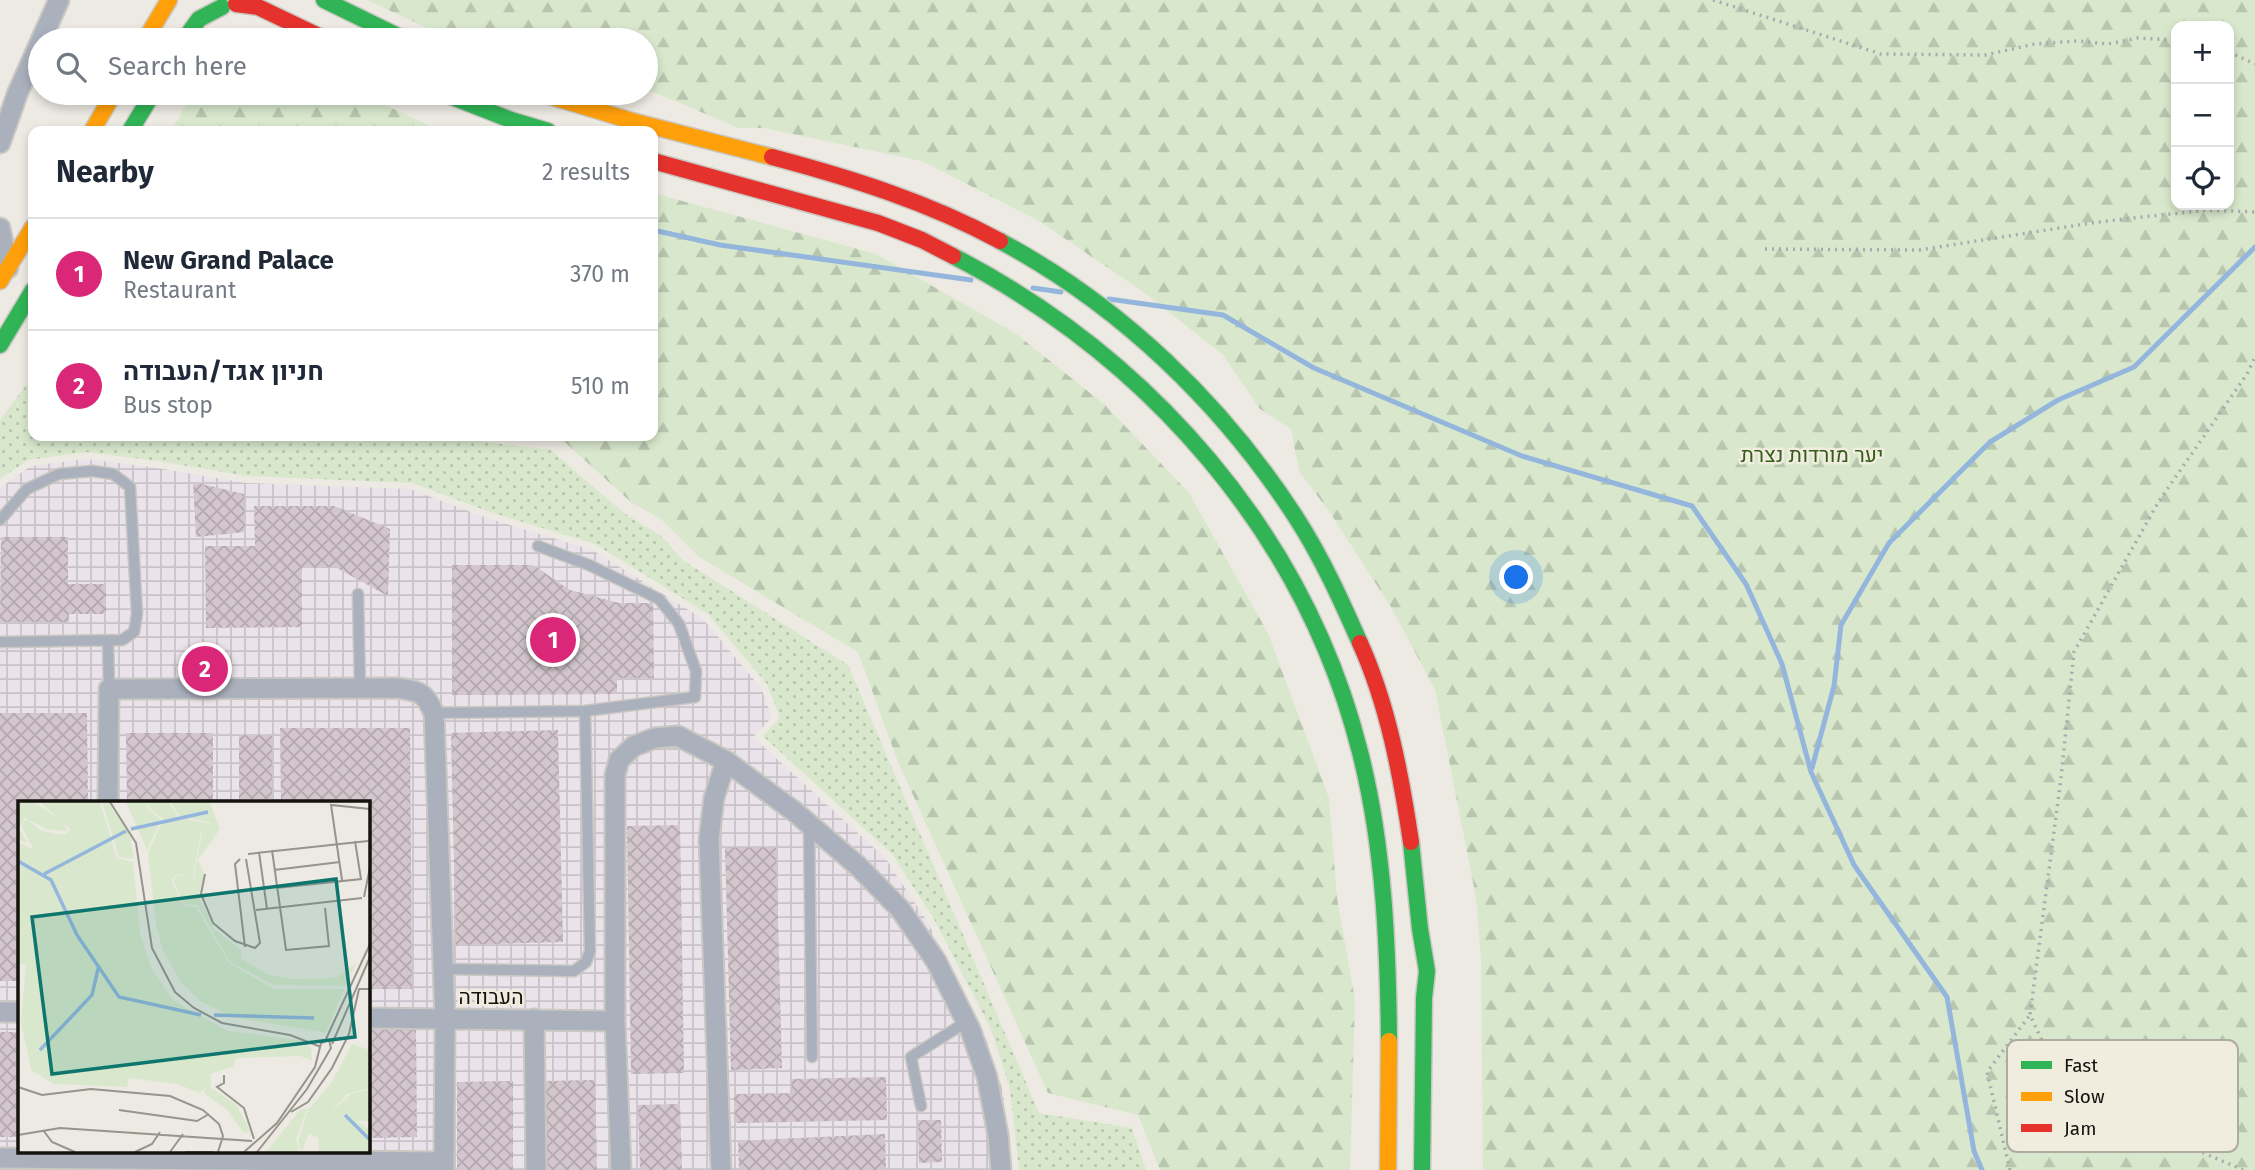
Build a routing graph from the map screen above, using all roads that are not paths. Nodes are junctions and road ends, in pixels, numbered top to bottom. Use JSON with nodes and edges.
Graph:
{"nodes":[{"id":1,"x":59,"y":0,"type":"edge"},
{"id":2,"x":169,"y":0,"type":"edge"},
{"id":3,"x":324,"y":0,"type":"edge"},
{"id":4,"x":198,"y":1,"type":"edge"},
{"id":5,"x":234,"y":4,"type":"edge"},
{"id":6,"x":47,"y":28,"type":"edge"},
{"id":7,"x":152,"y":28,"type":"edge"},
{"id":8,"x":191,"y":28,"type":"edge"},
{"id":9,"x":302,"y":28,"type":"edge"},
{"id":10,"x":381,"y":28,"type":"edge"},
{"id":11,"x":28,"y":70,"type":"edge"},
{"id":12,"x":107,"y":105,"type":"edge"},
{"id":13,"x":146,"y":105,"type":"edge"},
{"id":14,"x":473,"y":105,"type":"edge"},
{"id":15,"x":582,"y":105,"type":"edge"},
{"id":16,"x":95,"y":126,"type":"edge"},
{"id":17,"x":133,"y":126,"type":"edge"},
{"id":18,"x":531,"y":126,"type":"edge"},
{"id":19,"x":657,"y":126,"type":"edge"},
{"id":20,"x":658,"y":126,"type":"edge"},
{"id":21,"x":0,"y":144,"type":"edge"},
{"id":22,"x":658,"y":162,"type":"edge"},
{"id":23,"x":0,"y":228,"type":"edge"},
{"id":24,"x":28,"y":235,"type":"edge"},
{"id":25,"x":4,"y":274,"type":"edge"},
{"id":26,"x":28,"y":298,"type":"edge"},
{"id":27,"x":0,"y":345,"type":"edge"},
{"id":28,"x":0,"y":520,"type":"edge"},
{"id":29,"x":538,"y":546,"type":"dead end"},
{"id":30,"x":358,"y":594,"type":"dead end"},
{"id":31,"x":108,"y":641,"type":"junction"},
{"id":32,"x":0,"y":642,"type":"edge"},
{"id":33,"x":360,"y":688,"type":"junction"},
{"id":34,"x":109,"y":689,"type":"junction"},
{"id":35,"x":585,"y":711,"type":"junction"},
{"id":36,"x":434,"y":713,"type":"junction"},
{"id":37,"x":726,"y":761,"type":"junction"},
{"id":38,"x":108,"y":801,"type":"edge"},
{"id":39,"x":809,"y":824,"type":"junction"},
{"id":40,"x":443,"y":969,"type":"junction"},
{"id":41,"x":0,"y":1012,"type":"edge"},
{"id":42,"x":18,"y":1012,"type":"edge"},
{"id":43,"x":369,"y":1018,"type":"edge"},
{"id":44,"x":445,"y":1019,"type":"junction"},
{"id":45,"x":534,"y":1020,"type":"junction"},
{"id":46,"x":615,"y":1021,"type":"junction"},
{"id":47,"x":966,"y":1022,"type":"junction"},
{"id":48,"x":812,"y":1057,"type":"dead end"},
{"id":49,"x":921,"y":1105,"type":"dead end"},
{"id":50,"x":0,"y":1158,"type":"edge"},
{"id":51,"x":444,"y":1166,"type":"edge"},
{"id":52,"x":537,"y":1170,"type":"edge"},
{"id":53,"x":621,"y":1170,"type":"edge"},
{"id":54,"x":721,"y":1170,"type":"edge"},
{"id":55,"x":1001,"y":1170,"type":"edge"},
{"id":56,"x":1388,"y":1170,"type":"edge"},
{"id":57,"x":1422,"y":1170,"type":"edge"}],
"edges":[{"from":1,"to":6,"type":"street"},
{"from":2,"to":7,"type":"main road"},
{"from":3,"to":10,"type":"main road"},
{"from":4,"to":5,"type":"main road"},
{"from":5,"to":8,"type":"main road"},
{"from":5,"to":9,"type":"main road"},
{"from":11,"to":21,"type":"street"},
{"from":12,"to":16,"type":"main road"},
{"from":13,"to":17,"type":"main road"},
{"from":14,"to":18,"type":"main road"},
{"from":15,"to":19,"type":"main road"},
{"from":20,"to":57,"type":"main road"},
{"from":22,"to":56,"type":"main road"},
{"from":23,"to":25,"type":"street"},
{"from":24,"to":25,"type":"main road"},
{"from":26,"to":27,"type":"main road"},
{"from":28,"to":31,"type":"lane"},
{"from":29,"to":35,"type":"lane"},
{"from":30,"to":33,"type":"lane"},
{"from":31,"to":32,"type":"lane"},
{"from":31,"to":34,"type":"lane"},
{"from":33,"to":34,"type":"street"},
{"from":33,"to":36,"type":"street"},
{"from":34,"to":38,"type":"street"},
{"from":35,"to":36,"type":"lane"},
{"from":35,"to":40,"type":"lane"},
{"from":36,"to":40,"type":"street"},
{"from":37,"to":39,"type":"street"},
{"from":37,"to":46,"type":"street"},
{"from":37,"to":54,"type":"street"},
{"from":39,"to":47,"type":"street"},
{"from":39,"to":48,"type":"lane"},
{"from":40,"to":44,"type":"street"},
{"from":41,"to":42,"type":"street"},
{"from":43,"to":44,"type":"street","name":"העבודה"},
{"from":44,"to":45,"type":"street","name":"העבודה"},
{"from":44,"to":51,"type":"street"},
{"from":45,"to":46,"type":"street","name":"העבודה"},
{"from":45,"to":52,"type":"street"},
{"from":46,"to":53,"type":"street"},
{"from":47,"to":49,"type":"lane"},
{"from":47,"to":55,"type":"street"},
{"from":50,"to":51,"type":"street"}]}
